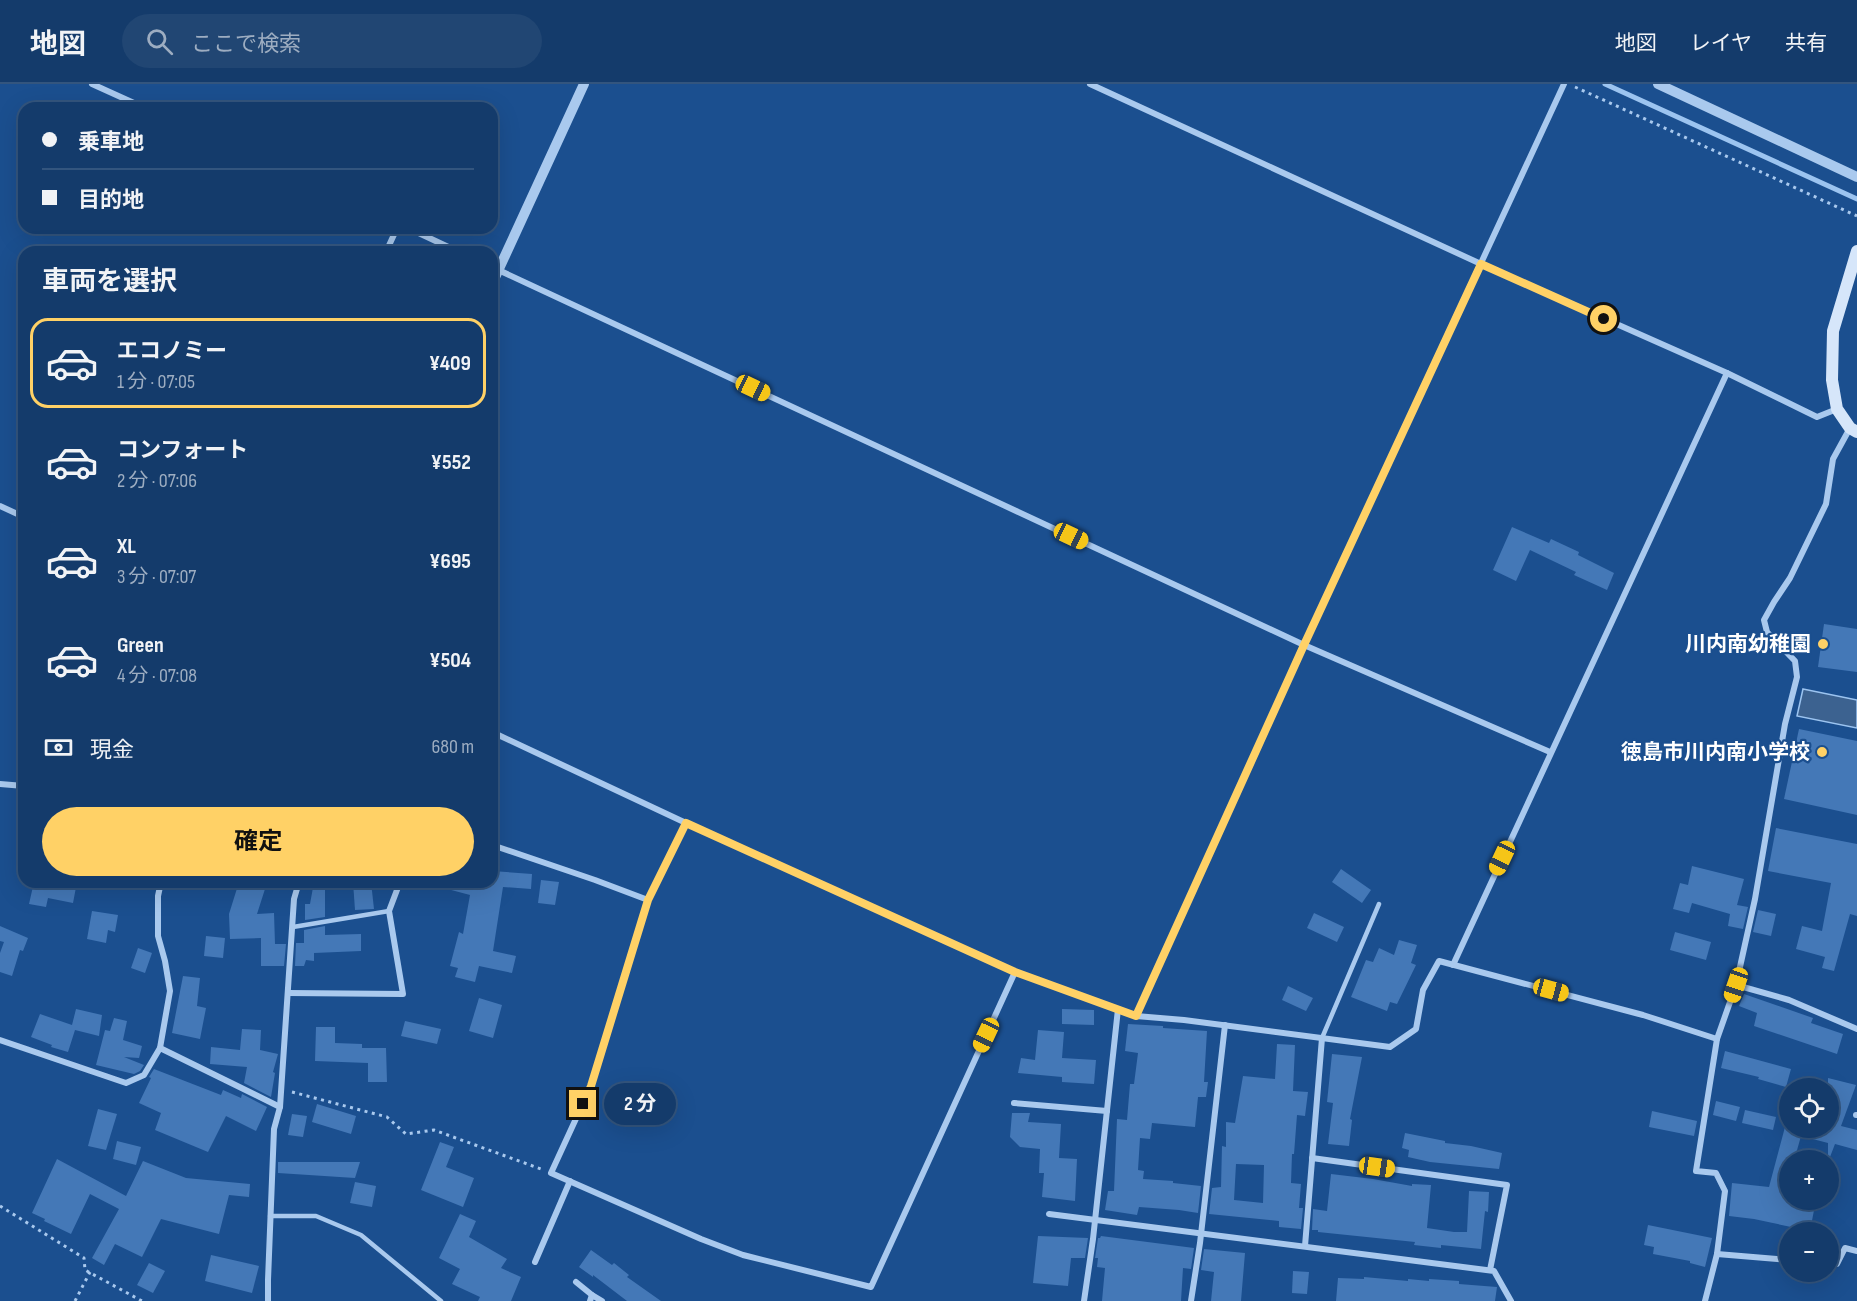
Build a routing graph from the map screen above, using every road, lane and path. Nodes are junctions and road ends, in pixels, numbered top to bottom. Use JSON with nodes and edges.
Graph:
{"nodes":[{"id":1,"x":92,"y":84,"type":"edge"},
{"id":2,"x":584,"y":84,"type":"edge"},
{"id":3,"x":1090,"y":84,"type":"edge"},
{"id":4,"x":1566,"y":84,"type":"edge"},
{"id":5,"x":1658,"y":84,"type":"edge"},
{"id":6,"x":132,"y":102,"type":"edge"},
{"id":7,"x":1857,"y":177,"type":"edge"},
{"id":8,"x":1857,"y":216,"type":"edge"},
{"id":9,"x":421,"y":234,"type":"edge"},
{"id":10,"x":446,"y":246,"type":"edge"},
{"id":11,"x":1857,"y":250,"type":"edge"},
{"id":12,"x":498,"y":263,"type":"edge"},
{"id":13,"x":1481,"y":264,"type":"junction"},
{"id":14,"x":498,"y":270,"type":"edge"},
{"id":15,"x":1727,"y":374,"type":"junction"},
{"id":16,"x":1837,"y":409,"type":"junction"},
{"id":17,"x":1854,"y":430,"type":"edge"},
{"id":18,"x":0,"y":506,"type":"edge"},
{"id":19,"x":18,"y":514,"type":"edge"},
{"id":20,"x":1304,"y":645,"type":"junction"},
{"id":21,"x":498,"y":735,"type":"edge"},
{"id":22,"x":1550,"y":752,"type":"junction"},
{"id":23,"x":0,"y":784,"type":"edge"},
{"id":24,"x":18,"y":786,"type":"edge"},
{"id":25,"x":686,"y":823,"type":"junction"},
{"id":26,"x":498,"y":847,"type":"edge"},
{"id":27,"x":160,"y":888,"type":"edge"},
{"id":28,"x":297,"y":888,"type":"edge"},
{"id":29,"x":398,"y":888,"type":"edge"},
{"id":30,"x":648,"y":900,"type":"junction"},
{"id":31,"x":1379,"y":904,"type":"dead end"},
{"id":32,"x":389,"y":911,"type":"junction"},
{"id":33,"x":293,"y":927,"type":"junction"},
{"id":34,"x":1453,"y":965,"type":"junction"},
{"id":35,"x":1015,"y":972,"type":"junction"},
{"id":36,"x":1736,"y":985,"type":"junction"},
{"id":37,"x":288,"y":993,"type":"junction"},
{"id":38,"x":1118,"y":1009,"type":"junction"},
{"id":39,"x":1136,"y":1016,"type":"junction"},
{"id":40,"x":1225,"y":1025,"type":"junction"},
{"id":41,"x":1857,"y":1029,"type":"edge"},
{"id":42,"x":1322,"y":1038,"type":"junction"},
{"id":43,"x":1717,"y":1039,"type":"junction"},
{"id":44,"x":0,"y":1040,"type":"edge"},
{"id":45,"x":160,"y":1048,"type":"junction"},
{"id":46,"x":282,"y":1089,"type":"junction"},
{"id":47,"x":1014,"y":1103,"type":"dead end"},
{"id":48,"x":280,"y":1107,"type":"junction"},
{"id":49,"x":1107,"y":1111,"type":"junction"},
{"id":50,"x":1312,"y":1158,"type":"junction"},
{"id":51,"x":551,"y":1173,"type":"junction"},
{"id":52,"x":570,"y":1181,"type":"junction"},
{"id":53,"x":0,"y":1206,"type":"edge"},
{"id":54,"x":1049,"y":1214,"type":"dead end"},
{"id":55,"x":270,"y":1216,"type":"junction"},
{"id":56,"x":1095,"y":1221,"type":"junction"},
{"id":57,"x":1201,"y":1233,"type":"junction"},
{"id":58,"x":1305,"y":1246,"type":"junction"},
{"id":59,"x":1857,"y":1251,"type":"edge"},
{"id":60,"x":1717,"y":1254,"type":"junction"},
{"id":61,"x":1779,"y":1259,"type":"edge"},
{"id":62,"x":1839,"y":1260,"type":"edge"},
{"id":63,"x":534,"y":1262,"type":"dead end"},
{"id":64,"x":1490,"y":1270,"type":"junction"},
{"id":65,"x":90,"y":1272,"type":"junction"},
{"id":66,"x":576,"y":1282,"type":"dead end"},
{"id":67,"x":591,"y":1298,"type":"edge"},
{"id":68,"x":75,"y":1301,"type":"edge"},
{"id":69,"x":142,"y":1301,"type":"edge"},
{"id":70,"x":268,"y":1301,"type":"edge"},
{"id":71,"x":441,"y":1301,"type":"edge"},
{"id":72,"x":602,"y":1301,"type":"edge"},
{"id":73,"x":1084,"y":1301,"type":"edge"},
{"id":74,"x":1191,"y":1301,"type":"edge"},
{"id":75,"x":1511,"y":1301,"type":"edge"},
{"id":76,"x":1705,"y":1301,"type":"edge"}],
"edges":[{"from":1,"to":6,"type":"street"},
{"from":2,"to":12,"type":"street"},
{"from":3,"to":13,"type":"street"},
{"from":4,"to":8,"type":"path"},
{"from":4,"to":13,"type":"street"},
{"from":5,"to":7,"type":"street"},
{"from":9,"to":10,"type":"street"},
{"from":11,"to":16,"type":"main road"},
{"from":13,"to":15,"type":"street"},
{"from":13,"to":20,"type":"street"},
{"from":14,"to":20,"type":"street"},
{"from":15,"to":16,"type":"street"},
{"from":15,"to":22,"type":"street"},
{"from":16,"to":17,"type":"main road"},
{"from":17,"to":36,"type":"street"},
{"from":18,"to":19,"type":"street"},
{"from":20,"to":22,"type":"street"},
{"from":20,"to":39,"type":"street"},
{"from":21,"to":25,"type":"street"},
{"from":22,"to":34,"type":"street"},
{"from":23,"to":24,"type":"street"},
{"from":25,"to":30,"type":"street"},
{"from":25,"to":35,"type":"street"},
{"from":26,"to":30,"type":"street"},
{"from":27,"to":45,"type":"street"},
{"from":28,"to":33,"type":"street"},
{"from":29,"to":32,"type":"street"},
{"from":30,"to":51,"type":"street"},
{"from":31,"to":42,"type":"lane"},
{"from":32,"to":33,"type":"lane"},
{"from":32,"to":37,"type":"street"},
{"from":33,"to":37,"type":"street"},
{"from":34,"to":42,"type":"street"},
{"from":34,"to":43,"type":"street"},
{"from":35,"to":38,"type":"street"},
{"from":35,"to":52,"type":"street"},
{"from":36,"to":41,"type":"street"},
{"from":36,"to":43,"type":"street"},
{"from":37,"to":46,"type":"street"},
{"from":38,"to":39,"type":"street"},
{"from":38,"to":49,"type":"street"},
{"from":39,"to":40,"type":"street"},
{"from":40,"to":42,"type":"street"},
{"from":40,"to":57,"type":"street"},
{"from":42,"to":50,"type":"street"},
{"from":43,"to":60,"type":"street"},
{"from":44,"to":45,"type":"street"},
{"from":45,"to":48,"type":"street"},
{"from":46,"to":48,"type":"street"},
{"from":46,"to":51,"type":"path"},
{"from":47,"to":49,"type":"street"},
{"from":48,"to":55,"type":"street"},
{"from":49,"to":56,"type":"street"},
{"from":50,"to":58,"type":"street"},
{"from":50,"to":64,"type":"street"},
{"from":51,"to":52,"type":"street"},
{"from":52,"to":63,"type":"street"},
{"from":53,"to":65,"type":"path"},
{"from":54,"to":56,"type":"street"},
{"from":55,"to":70,"type":"street"},
{"from":55,"to":71,"type":"lane"},
{"from":56,"to":57,"type":"street"},
{"from":56,"to":73,"type":"street"},
{"from":57,"to":58,"type":"street"},
{"from":57,"to":74,"type":"street"},
{"from":58,"to":64,"type":"street"},
{"from":59,"to":62,"type":"street"},
{"from":60,"to":61,"type":"street"},
{"from":60,"to":76,"type":"street"},
{"from":64,"to":75,"type":"street"},
{"from":65,"to":68,"type":"path"},
{"from":65,"to":69,"type":"path"},
{"from":66,"to":67,"type":"street"},
{"from":67,"to":72,"type":"street"}]}
